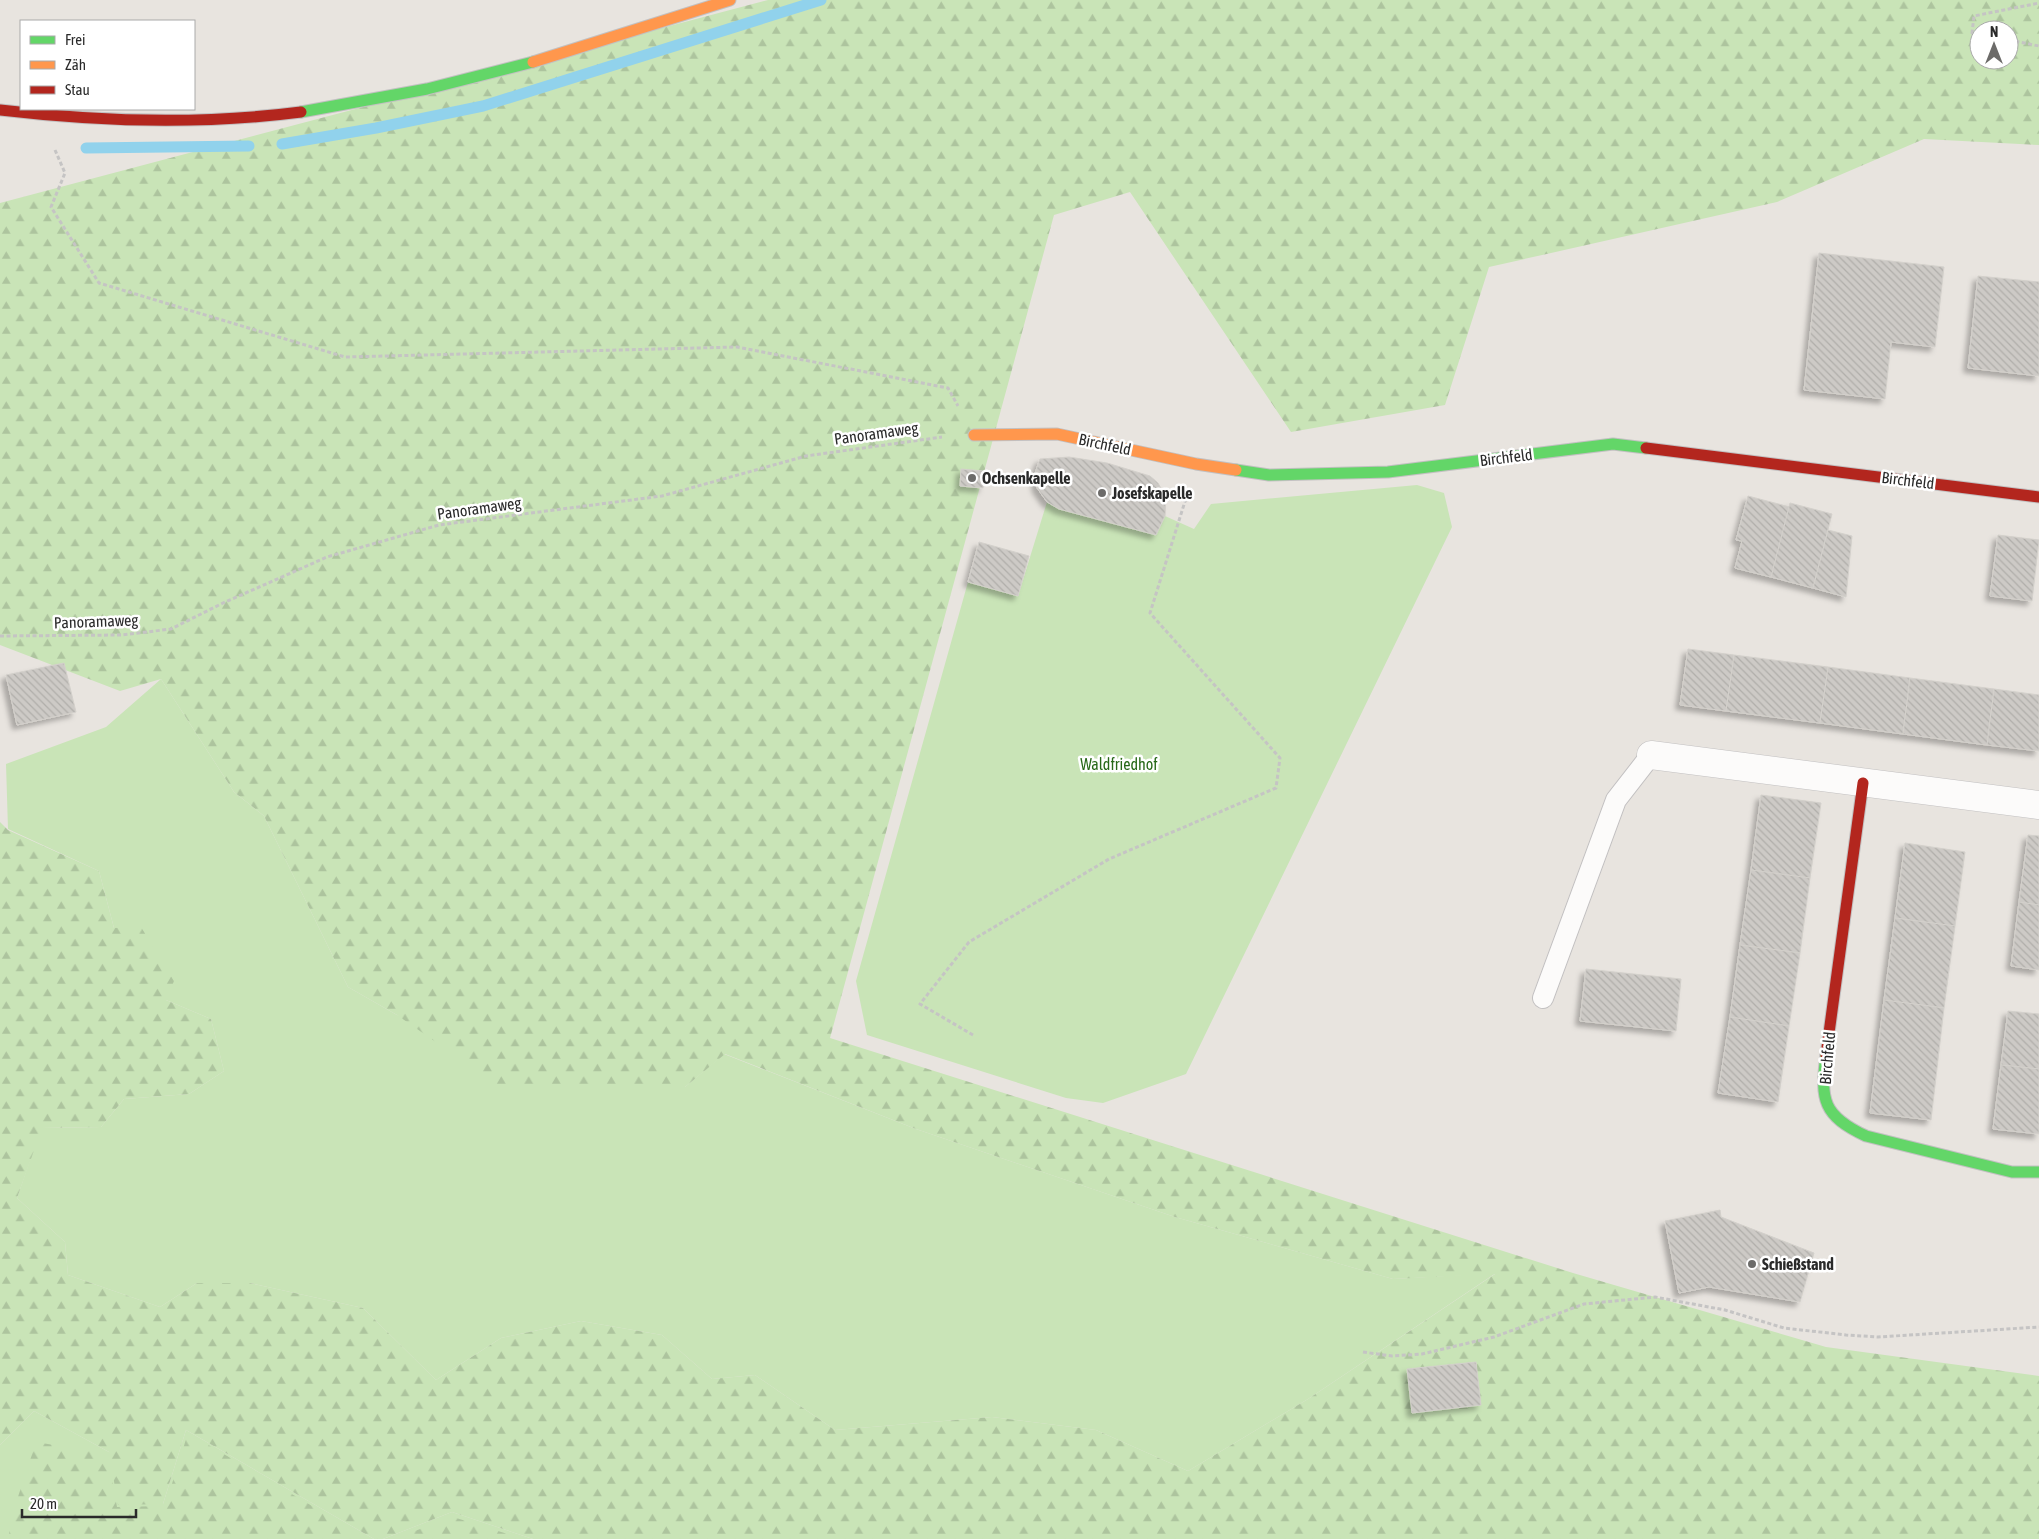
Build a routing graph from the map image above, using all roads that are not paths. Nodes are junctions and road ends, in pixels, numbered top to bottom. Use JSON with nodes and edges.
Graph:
{"nodes":[{"id":1,"x":730,"y":0,"type":"edge"},
{"id":2,"x":0,"y":110,"type":"edge"},
{"id":3,"x":974,"y":435,"type":"road end"},
{"id":4,"x":2039,"y":497,"type":"edge"},
{"id":5,"x":1651,"y":755,"type":"joint"},
{"id":6,"x":1862,"y":783,"type":"junction"},
{"id":7,"x":2039,"y":805,"type":"edge"},
{"id":8,"x":1544,"y":998,"type":"dead end"},
{"id":9,"x":2039,"y":1172,"type":"edge"}],
"edges":[{"from":1,"to":2,"type":"street"},
{"from":3,"to":4,"type":"street","name":"Birchfeld"},
{"from":5,"to":6,"type":"street"},
{"from":5,"to":8,"type":"lane"},
{"from":6,"to":7,"type":"street"},
{"from":6,"to":9,"type":"street","name":"Birchfeld"}]}
